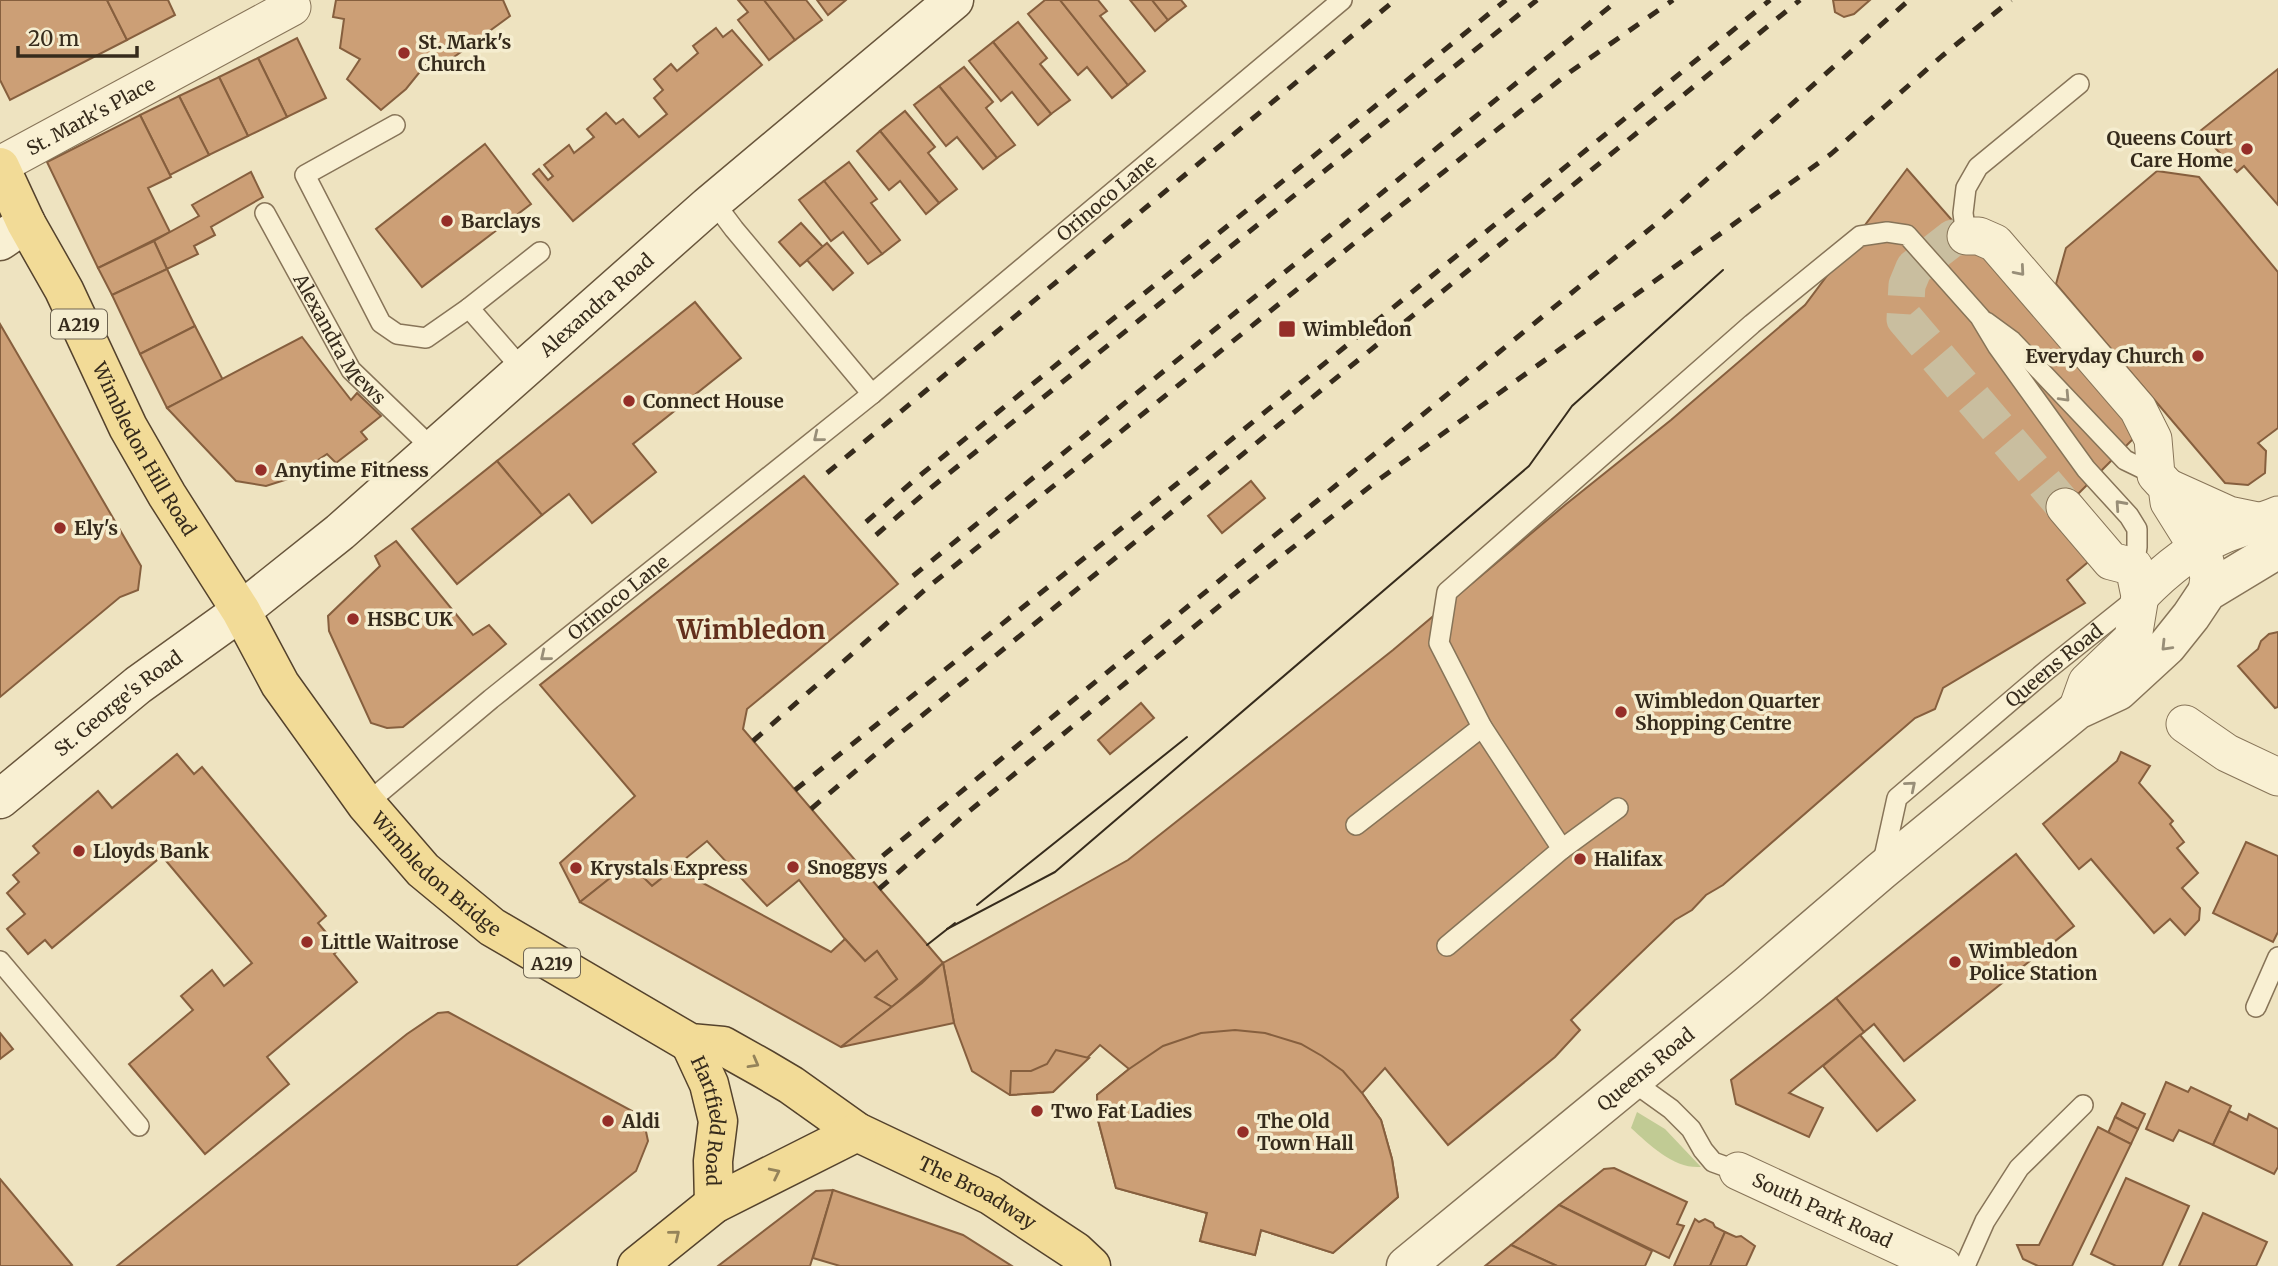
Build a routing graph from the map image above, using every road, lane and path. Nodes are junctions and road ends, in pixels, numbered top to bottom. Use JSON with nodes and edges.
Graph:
{"nodes":[{"id":1,"x":954,"y":0,"type":"edge"},
{"id":2,"x":1342,"y":0,"type":"edge"},
{"id":3,"x":292,"y":7,"type":"dead end"},
{"id":4,"x":2079,"y":84,"type":"dead end"},
{"id":5,"x":395,"y":125,"type":"dead end"},
{"id":6,"x":0,"y":166,"type":"edge"},
{"id":7,"x":713,"y":201,"type":"junction"},
{"id":8,"x":265,"y":213,"type":"dead end"},
{"id":9,"x":13,"y":232,"type":"edge"},
{"id":10,"x":1966,"y":236,"type":"joint"},
{"id":11,"x":540,"y":252,"type":"dead end"},
{"id":12,"x":469,"y":308,"type":"junction"},
{"id":13,"x":1980,"y":317,"type":"junction"},
{"id":14,"x":523,"y":370,"type":"junction"},
{"id":15,"x":872,"y":394,"type":"junction"},
{"id":16,"x":433,"y":449,"type":"junction"},
{"id":17,"x":2162,"y":481,"type":"junction"},
{"id":18,"x":2065,"y":507,"type":"tunnel mouth"},
{"id":19,"x":2271,"y":528,"type":"edge"},
{"id":20,"x":2199,"y":547,"type":"junction"},
{"id":21,"x":2147,"y":578,"type":"junction"},
{"id":22,"x":2207,"y":592,"type":"junction"},
{"id":23,"x":241,"y":611,"type":"junction"},
{"id":24,"x":2077,"y":710,"type":"junction"},
{"id":25,"x":2185,"y":724,"type":"dead end"},
{"id":26,"x":1482,"y":727,"type":"junction"},
{"id":27,"x":2278,"y":777,"type":"edge"},
{"id":28,"x":0,"y":799,"type":"edge"},
{"id":29,"x":366,"y":804,"type":"junction"},
{"id":30,"x":1618,"y":808,"type":"dead end"},
{"id":31,"x":1356,"y":825,"type":"dead end"},
{"id":32,"x":1562,"y":849,"type":"junction"},
{"id":33,"x":1881,"y":871,"type":"junction"},
{"id":34,"x":1447,"y":946,"type":"dead end"},
{"id":35,"x":2278,"y":957,"type":"edge"},
{"id":36,"x":0,"y":961,"type":"edge"},
{"id":37,"x":2256,"y":1007,"type":"dead end"},
{"id":38,"x":690,"y":1043,"type":"junction"},
{"id":39,"x":1632,"y":1081,"type":"junction"},
{"id":40,"x":2083,"y":1105,"type":"dead end"},
{"id":41,"x":139,"y":1126,"type":"dead end"},
{"id":42,"x":857,"y":1132,"type":"junction"},
{"id":43,"x":1738,"y":1171,"type":"joint"},
{"id":44,"x":713,"y":1204,"type":"junction"},
{"id":45,"x":636,"y":1266,"type":"edge"},
{"id":46,"x":1091,"y":1266,"type":"edge"},
{"id":47,"x":1406,"y":1266,"type":"edge"},
{"id":48,"x":1943,"y":1266,"type":"edge"},
{"id":49,"x":1965,"y":1266,"type":"edge"}],
"edges":[{"from":1,"to":7,"type":"main road","name":"Alexandra Road"},
{"from":2,"to":15,"type":"lane","name":"Orinoco Lane"},
{"from":3,"to":6,"type":"street","name":"St. Mark's Place"},
{"from":4,"to":10,"type":"lane"},
{"from":5,"to":12,"type":"lane"},
{"from":6,"to":9,"type":"main road","name":"Wimbledon Hill Road","number":"A219"},
{"from":7,"to":14,"type":"main road","name":"Alexandra Road"},
{"from":7,"to":15,"type":"lane"},
{"from":8,"to":16,"type":"lane","name":"Alexandra Mews"},
{"from":9,"to":23,"type":"main road","name":"Wimbledon Hill Road","number":"A219"},
{"from":10,"to":17,"type":"street","one_way":true},
{"from":11,"to":12,"type":"lane"},
{"from":12,"to":14,"type":"lane"},
{"from":13,"to":17,"type":"lane","one_way":true},
{"from":21,"to":13,"type":"lane","one_way":true},
{"from":13,"to":26,"type":"lane"},
{"from":14,"to":16,"type":"main road","name":"Alexandra Road"},
{"from":15,"to":29,"type":"lane","name":"Orinoco Lane","one_way":true},
{"from":16,"to":23,"type":"main road","name":"Alexandra Road"},
{"from":17,"to":19,"type":"street"},
{"from":17,"to":20,"type":"street"},
{"from":18,"to":21,"type":"street"},
{"from":19,"to":20,"type":"street","name":"Queens Road"},
{"from":19,"to":22,"type":"main road","name":"Queens Road"},
{"from":20,"to":21,"type":"street","name":"Queens Road"},
{"from":20,"to":22,"type":"street"},
{"from":21,"to":22,"type":"street"},
{"from":21,"to":24,"type":"street","name":"Queens Road"},
{"from":33,"to":21,"type":"lane","name":"Queens Road","one_way":true},
{"from":22,"to":24,"type":"main road","name":"Queens Road","one_way":true},
{"from":23,"to":28,"type":"main road","name":"St. George's Road"},
{"from":23,"to":29,"type":"main road","name":"Wimbledon Bridge","number":"A219"},
{"from":24,"to":33,"type":"main road","name":"Queens Road"},
{"from":25,"to":27,"type":"street"},
{"from":26,"to":31,"type":"lane"},
{"from":26,"to":32,"type":"lane"},
{"from":29,"to":38,"type":"main road","name":"Wimbledon Bridge","number":"A219"},
{"from":30,"to":32,"type":"lane"},
{"from":32,"to":34,"type":"lane"},
{"from":33,"to":39,"type":"main road","name":"Queens Road"},
{"from":35,"to":37,"type":"lane"},
{"from":36,"to":41,"type":"lane"},
{"from":38,"to":42,"type":"main road","name":"Wimbledon Bridge","number":"A219","one_way":true},
{"from":38,"to":44,"type":"main road","name":"Hartfield Road"},
{"from":39,"to":43,"type":"lane"},
{"from":39,"to":47,"type":"main road","name":"Queens Road"},
{"from":40,"to":49,"type":"lane"},
{"from":44,"to":42,"type":"main road","name":"Hartfield Road","one_way":true},
{"from":42,"to":46,"type":"main road","name":"The Broadway","number":"A219"},
{"from":43,"to":48,"type":"street","name":"South Park Road"},
{"from":45,"to":44,"type":"main road","name":"Hartfield Road","one_way":true}]}
